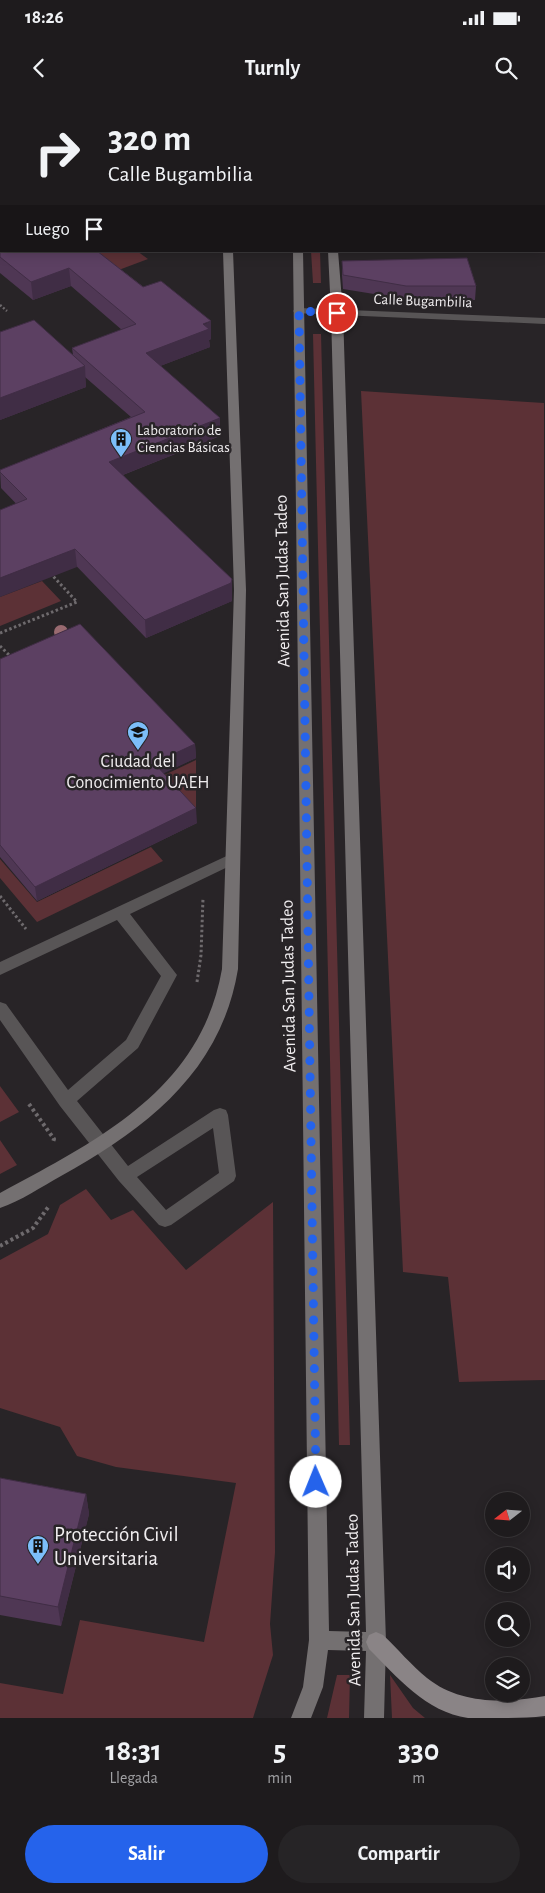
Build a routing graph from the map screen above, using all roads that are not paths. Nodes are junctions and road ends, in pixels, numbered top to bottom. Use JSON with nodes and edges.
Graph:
{"nodes":[{"id":1,"x":228,"y":252,"type":"edge"},
{"id":2,"x":298,"y":252,"type":"edge"},
{"id":3,"x":332,"y":252,"type":"edge"},
{"id":4,"x":299,"y":311,"type":"junction"},
{"id":5,"x":337,"y":313,"type":"junction"},
{"id":6,"x":545,"y":321,"type":"edge"},
{"id":7,"x":233,"y":858,"type":"junction"},
{"id":8,"x":120,"y":912,"type":"junction"},
{"id":9,"x":0,"y":969,"type":"edge"},
{"id":10,"x":0,"y":1008,"type":"edge"},
{"id":11,"x":66,"y":1101,"type":"junction"},
{"id":12,"x":100,"y":1145,"type":"junction"},
{"id":13,"x":125,"y":1176,"type":"junction"},
{"id":14,"x":0,"y":1201,"type":"edge"},
{"id":15,"x":319,"y":1640,"type":"junction"},
{"id":16,"x":376,"y":1642,"type":"junction"},
{"id":17,"x":545,"y":1706,"type":"edge"},
{"id":18,"x":301,"y":1718,"type":"edge"},
{"id":19,"x":374,"y":1718,"type":"edge"}],
"edges":[{"from":1,"to":7,"type":"street"},
{"from":2,"to":4,"type":"street","name":"Avenida San Judas Tadeo"},
{"from":3,"to":5,"type":"street","name":"Avenida San Judas Tadeo"},
{"from":4,"to":5,"type":"street","name":"Calle Bugambilia"},
{"from":4,"to":15,"type":"street","name":"Avenida San Judas Tadeo"},
{"from":5,"to":6,"type":"street","name":"Calle Bugambilia"},
{"from":5,"to":16,"type":"street","name":"Avenida San Judas Tadeo"},
{"from":7,"to":8,"type":"street"},
{"from":7,"to":12,"type":"street"},
{"from":8,"to":9,"type":"street"},
{"from":8,"to":11,"type":"street"},
{"from":10,"to":11,"type":"street"},
{"from":11,"to":12,"type":"street"},
{"from":12,"to":13,"type":"street"},
{"from":12,"to":14,"type":"street"},
{"from":13,"to":13,"type":"street"},
{"from":15,"to":16,"type":"street"},
{"from":15,"to":18,"type":"street","name":"Avenida San Judas Tadeo"},
{"from":16,"to":17,"type":"main road"},
{"from":16,"to":19,"type":"street","name":"Avenida San Judas Tadeo"}]}
